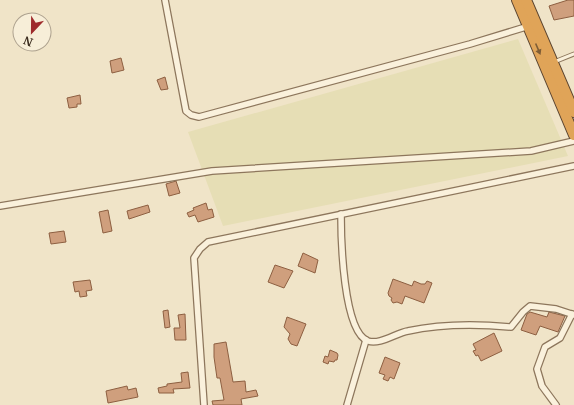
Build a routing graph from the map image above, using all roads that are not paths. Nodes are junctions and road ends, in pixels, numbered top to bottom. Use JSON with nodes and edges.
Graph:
{"nodes":[{"id":1,"x":165,"y":0,"type":"edge"},
{"id":2,"x":517,"y":0,"type":"edge"},
{"id":3,"x":526,"y":0,"type":"edge"},
{"id":4,"x":532,"y":24,"type":"junction"},
{"id":5,"x":574,"y":54,"type":"edge"},
{"id":6,"x":552,"y":62,"type":"junction"},
{"id":7,"x":572,"y":116,"type":"edge"},
{"id":8,"x":574,"y":135,"type":"edge"},
{"id":9,"x":574,"y":141,"type":"edge"},
{"id":10,"x":574,"y":166,"type":"edge"},
{"id":11,"x":0,"y":206,"type":"edge"},
{"id":12,"x":341,"y":214,"type":"junction"},
{"id":13,"x":573,"y":314,"type":"edge"},
{"id":14,"x":366,"y":340,"type":"junction"},
{"id":15,"x":204,"y":405,"type":"edge"},
{"id":16,"x":346,"y":405,"type":"edge"},
{"id":17,"x":556,"y":405,"type":"edge"}],
"edges":[{"from":1,"to":4,"type":"street"},
{"from":2,"to":4,"type":"highway"},
{"from":3,"to":4,"type":"highway"},
{"from":4,"to":6,"type":"highway"},
{"from":4,"to":7,"type":"highway","one_way":true},
{"from":5,"to":6,"type":"lane"},
{"from":6,"to":7,"type":"highway"},
{"from":7,"to":8,"type":"highway"},
{"from":9,"to":11,"type":"street"},
{"from":10,"to":12,"type":"street"},
{"from":12,"to":14,"type":"street"},
{"from":12,"to":15,"type":"street"},
{"from":13,"to":14,"type":"street"},
{"from":13,"to":17,"type":"street"},
{"from":14,"to":16,"type":"street"}]}
